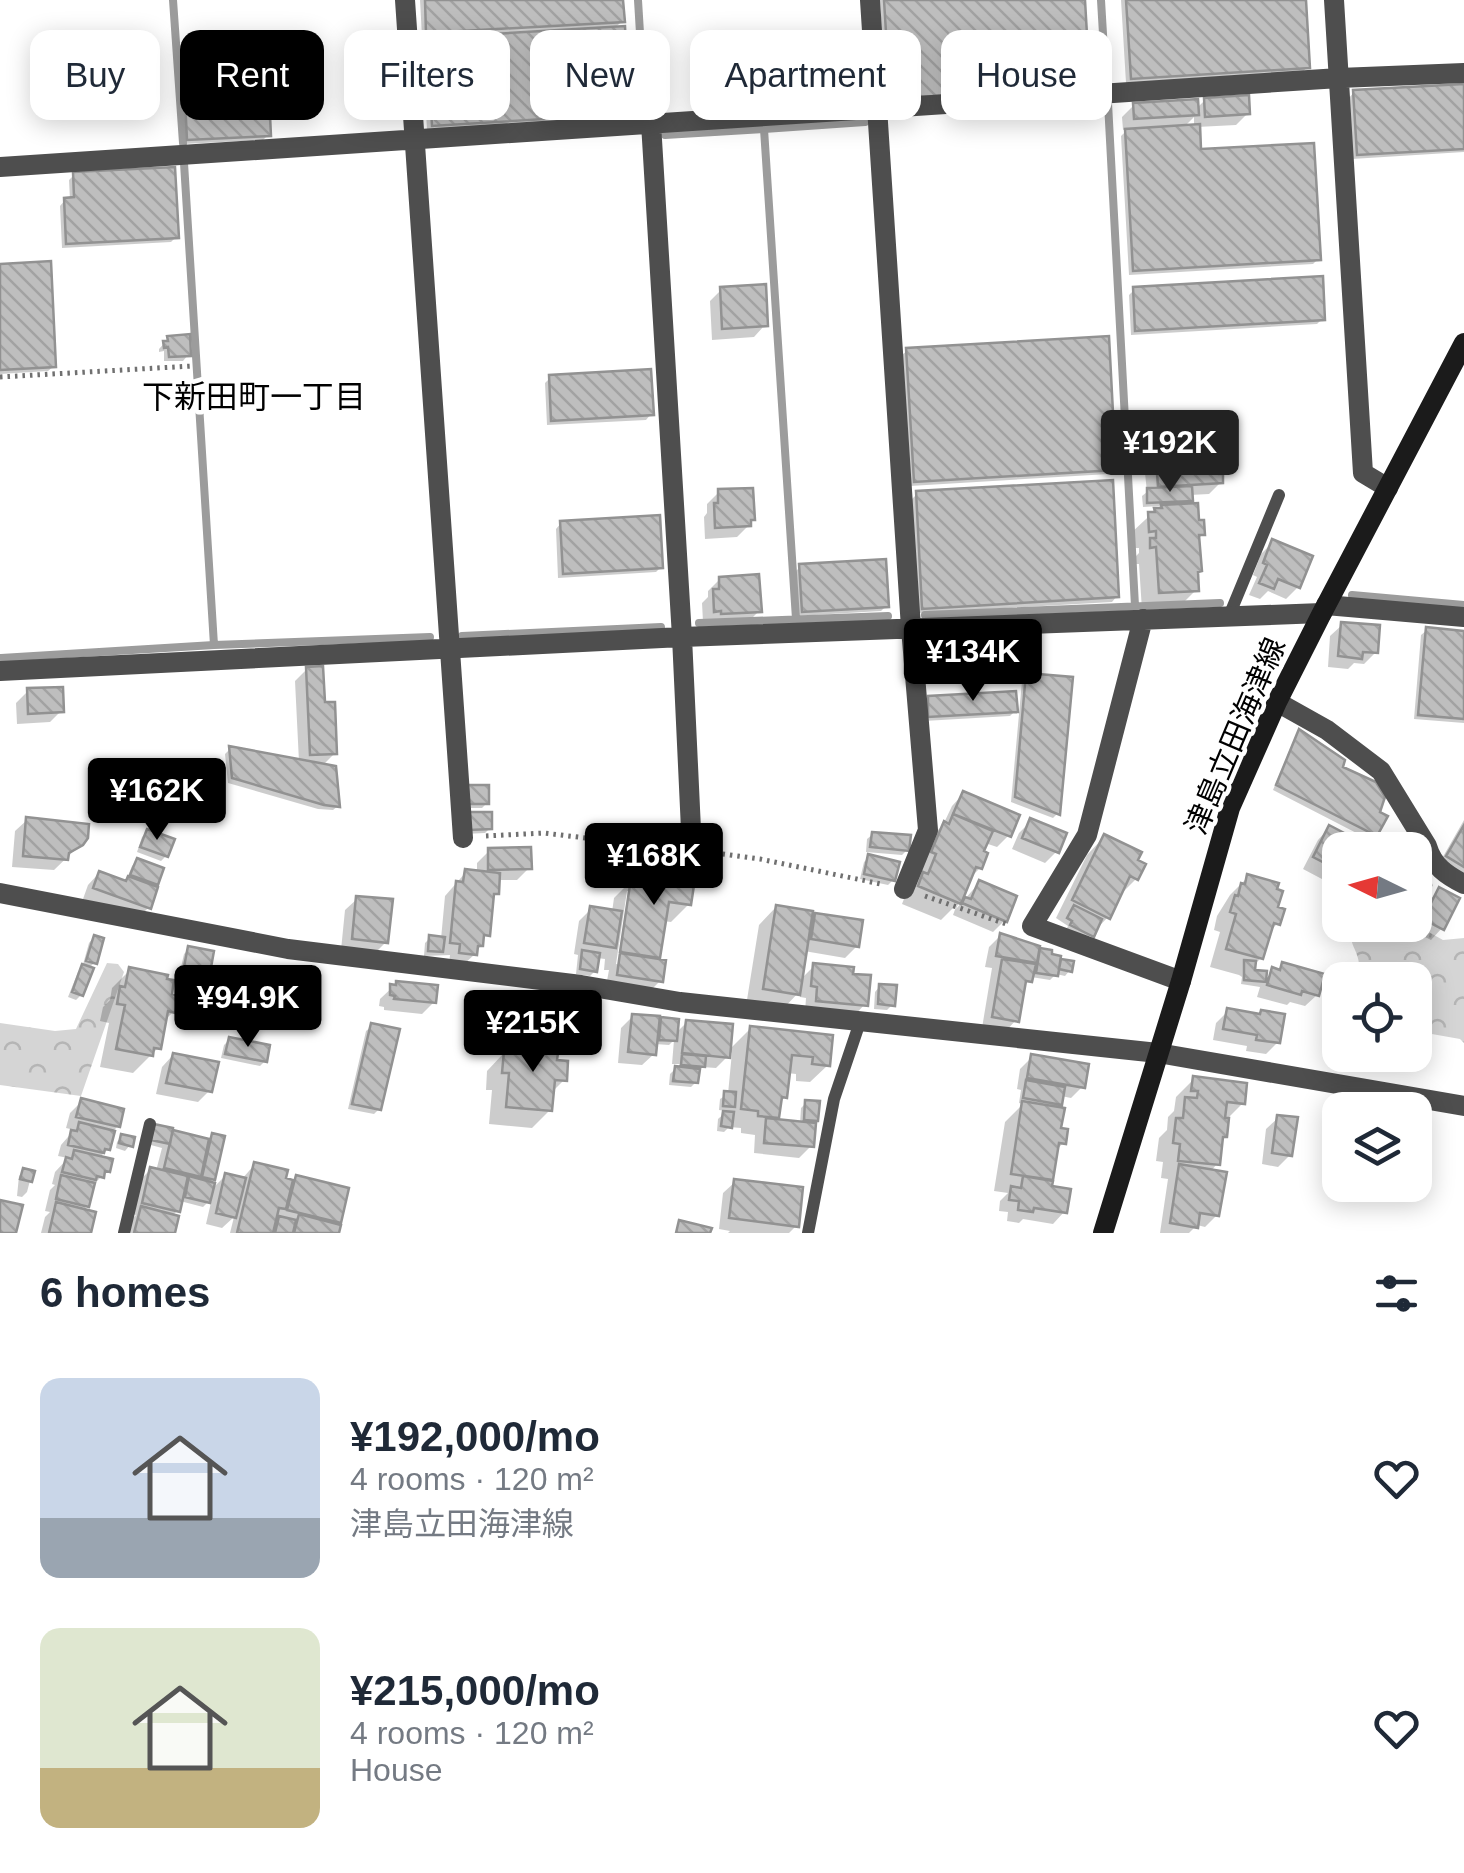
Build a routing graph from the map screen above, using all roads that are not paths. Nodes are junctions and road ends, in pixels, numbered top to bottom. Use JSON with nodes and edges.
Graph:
{"nodes":[{"id":1,"x":405,"y":0,"type":"edge"},
{"id":2,"x":870,"y":0,"type":"edge"},
{"id":3,"x":1334,"y":0,"type":"edge"},
{"id":4,"x":872,"y":30,"type":"edge"},
{"id":5,"x":1464,"y":74,"type":"edge"},
{"id":6,"x":1339,"y":78,"type":"junction"},
{"id":7,"x":921,"y":106,"type":"edge"},
{"id":8,"x":711,"y":120,"type":"edge"},
{"id":9,"x":878,"y":120,"type":"edge"},
{"id":10,"x":651,"y":124,"type":"junction"},
{"id":11,"x":414,"y":139,"type":"junction"},
{"id":12,"x":0,"y":167,"type":"edge"},
{"id":13,"x":1464,"y":343,"type":"edge"},
{"id":14,"x":1388,"y":488,"type":"junction"},
{"id":15,"x":1279,"y":495,"type":"dead end"},
{"id":16,"x":1324,"y":609,"type":"junction"},
{"id":17,"x":1228,"y":616,"type":"junction"},
{"id":18,"x":1464,"y":617,"type":"edge"},
{"id":19,"x":1143,"y":620,"type":"junction"},
{"id":20,"x":911,"y":628,"type":"junction"},
{"id":21,"x":682,"y":637,"type":"junction"},
{"id":22,"x":449,"y":648,"type":"junction"},
{"id":23,"x":0,"y":671,"type":"edge"},
{"id":24,"x":1278,"y":702,"type":"junction"},
{"id":25,"x":463,"y":838,"type":"road end"},
{"id":26,"x":692,"y":851,"type":"road end"},
{"id":27,"x":1464,"y":884,"type":"edge"},
{"id":28,"x":904,"y":889,"type":"road end"},
{"id":29,"x":0,"y":893,"type":"edge"},
{"id":30,"x":1181,"y":981,"type":"junction"},
{"id":31,"x":860,"y":1022,"type":"junction"},
{"id":32,"x":1158,"y":1054,"type":"junction"},
{"id":33,"x":1464,"y":1106,"type":"edge"},
{"id":34,"x":150,"y":1124,"type":"dead end"},
{"id":35,"x":124,"y":1233,"type":"edge"},
{"id":36,"x":808,"y":1233,"type":"edge"},
{"id":37,"x":1102,"y":1233,"type":"edge"}],
"edges":[{"from":1,"to":11,"type":"street"},
{"from":2,"to":4,"type":"street"},
{"from":3,"to":6,"type":"street"},
{"from":5,"to":6,"type":"street"},
{"from":6,"to":7,"type":"street"},
{"from":6,"to":14,"type":"street"},
{"from":8,"to":10,"type":"street"},
{"from":9,"to":20,"type":"street"},
{"from":10,"to":11,"type":"street"},
{"from":10,"to":21,"type":"street"},
{"from":11,"to":12,"type":"street"},
{"from":11,"to":22,"type":"street"},
{"from":13,"to":14,"type":"main road","name":"津島立田海津線"},
{"from":14,"to":16,"type":"main road","name":"津島立田海津線"},
{"from":15,"to":17,"type":"lane"},
{"from":16,"to":17,"type":"street"},
{"from":16,"to":18,"type":"street"},
{"from":16,"to":24,"type":"main road","name":"津島立田海津線"},
{"from":17,"to":19,"type":"street"},
{"from":19,"to":20,"type":"street"},
{"from":19,"to":30,"type":"street"},
{"from":20,"to":21,"type":"street"},
{"from":20,"to":28,"type":"street"},
{"from":21,"to":22,"type":"street"},
{"from":21,"to":26,"type":"street"},
{"from":22,"to":23,"type":"street"},
{"from":22,"to":25,"type":"street"},
{"from":24,"to":27,"type":"street"},
{"from":24,"to":30,"type":"main road","name":"津島立田海津線"},
{"from":29,"to":31,"type":"street"},
{"from":30,"to":32,"type":"main road","name":"津島立田海津線"},
{"from":31,"to":32,"type":"street"},
{"from":31,"to":36,"type":"lane"},
{"from":32,"to":33,"type":"street"},
{"from":32,"to":37,"type":"main road","name":"津島立田海津線"},
{"from":34,"to":35,"type":"lane"}]}
